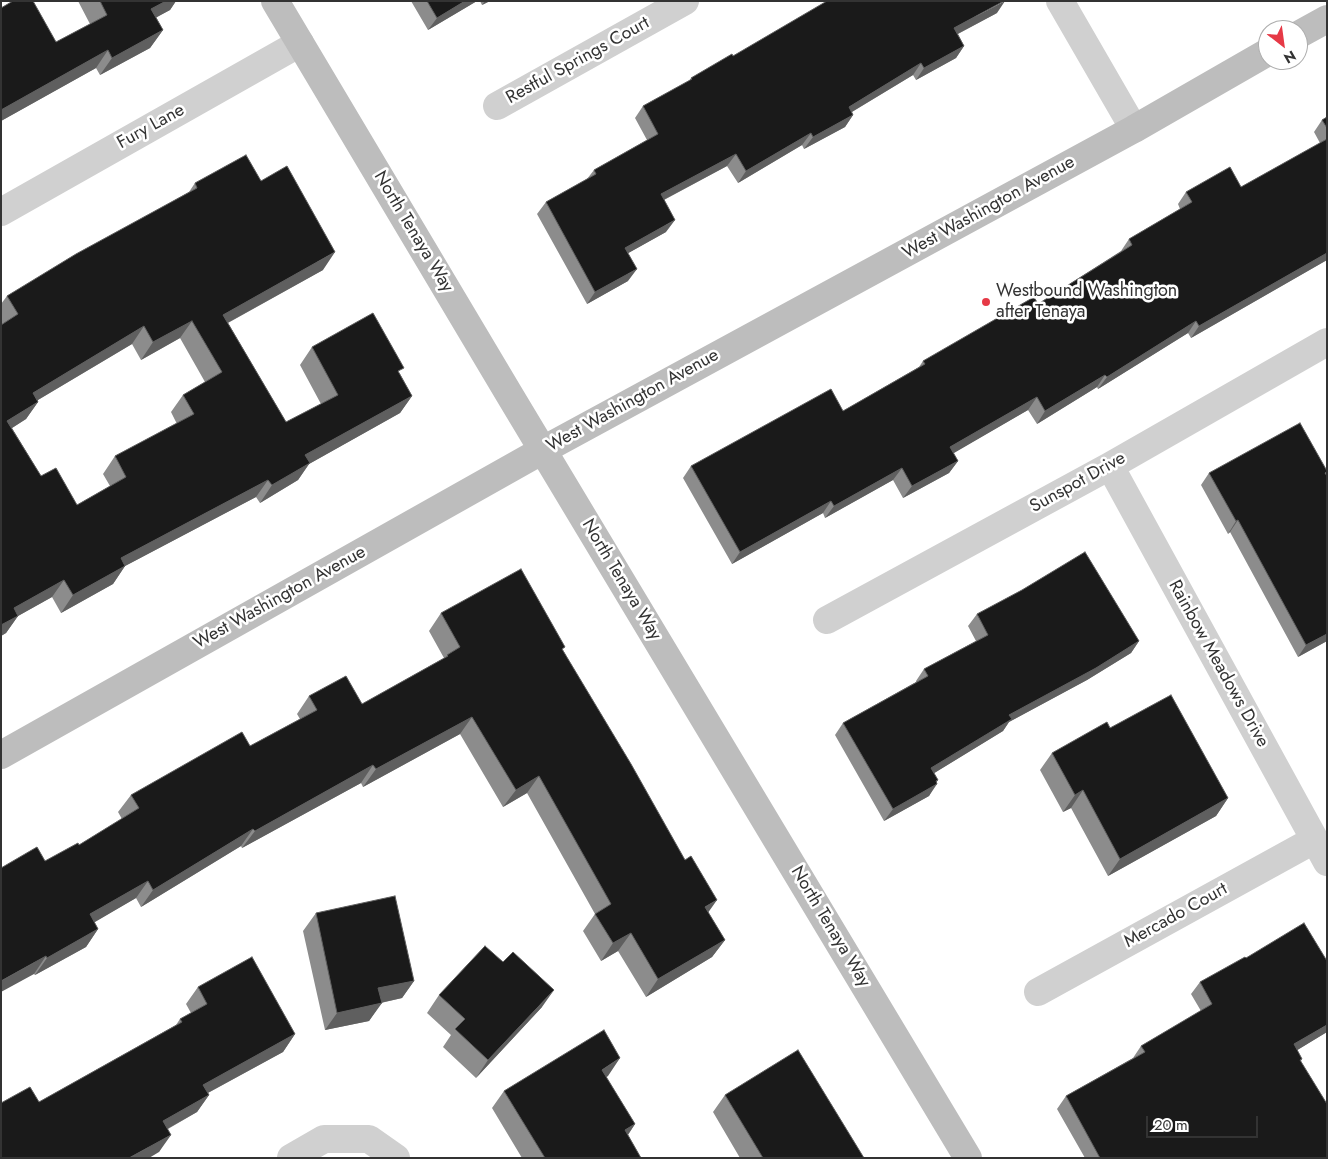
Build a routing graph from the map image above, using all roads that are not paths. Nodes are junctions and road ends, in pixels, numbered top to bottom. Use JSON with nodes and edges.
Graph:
{"nodes":[{"id":1,"x":276,"y":1,"type":"edge"},
{"id":2,"x":685,"y":1,"type":"edge"},
{"id":3,"x":1060,"y":1,"type":"edge"},
{"id":4,"x":1327,"y":19,"type":"edge"},
{"id":5,"x":1308,"y":29,"type":"edge"},
{"id":6,"x":300,"y":43,"type":"junction"},
{"id":7,"x":1258,"y":58,"type":"edge"},
{"id":8,"x":497,"y":106,"type":"dead end"},
{"id":9,"x":1134,"y":129,"type":"junction"},
{"id":10,"x":1,"y":212,"type":"edge"},
{"id":11,"x":1327,"y":342,"type":"edge"},
{"id":12,"x":544,"y":450,"type":"junction"},
{"id":13,"x":1110,"y":466,"type":"junction"},
{"id":14,"x":827,"y":620,"type":"dead end"},
{"id":15,"x":1,"y":755,"type":"edge"},
{"id":16,"x":1320,"y":851,"type":"edge"},
{"id":17,"x":1038,"y":992,"type":"dead end"},
{"id":18,"x":291,"y":1158,"type":"edge"},
{"id":19,"x":396,"y":1158,"type":"edge"},
{"id":20,"x":968,"y":1158,"type":"edge"}],
"edges":[{"from":1,"to":6,"type":"main road","name":"North Tenaya Way"},
{"from":2,"to":8,"type":"street","name":"Restful Springs Court"},
{"from":3,"to":9,"type":"street"},
{"from":4,"to":5,"type":"main road"},
{"from":6,"to":10,"type":"street","name":"Fury Lane"},
{"from":6,"to":12,"type":"main road","name":"North Tenaya Way"},
{"from":7,"to":9,"type":"main road","name":"West Washington Avenue"},
{"from":9,"to":12,"type":"main road","name":"West Washington Avenue"},
{"from":11,"to":13,"type":"street","name":"Sunspot Drive"},
{"from":12,"to":15,"type":"main road","name":"West Washington Avenue"},
{"from":12,"to":20,"type":"main road","name":"North Tenaya Way"},
{"from":13,"to":14,"type":"street","name":"Sunspot Drive"},
{"from":13,"to":16,"type":"street","name":"Rainbow Meadows Drive"},
{"from":16,"to":17,"type":"street","name":"Mercado Court"},
{"from":18,"to":19,"type":"street"}]}
